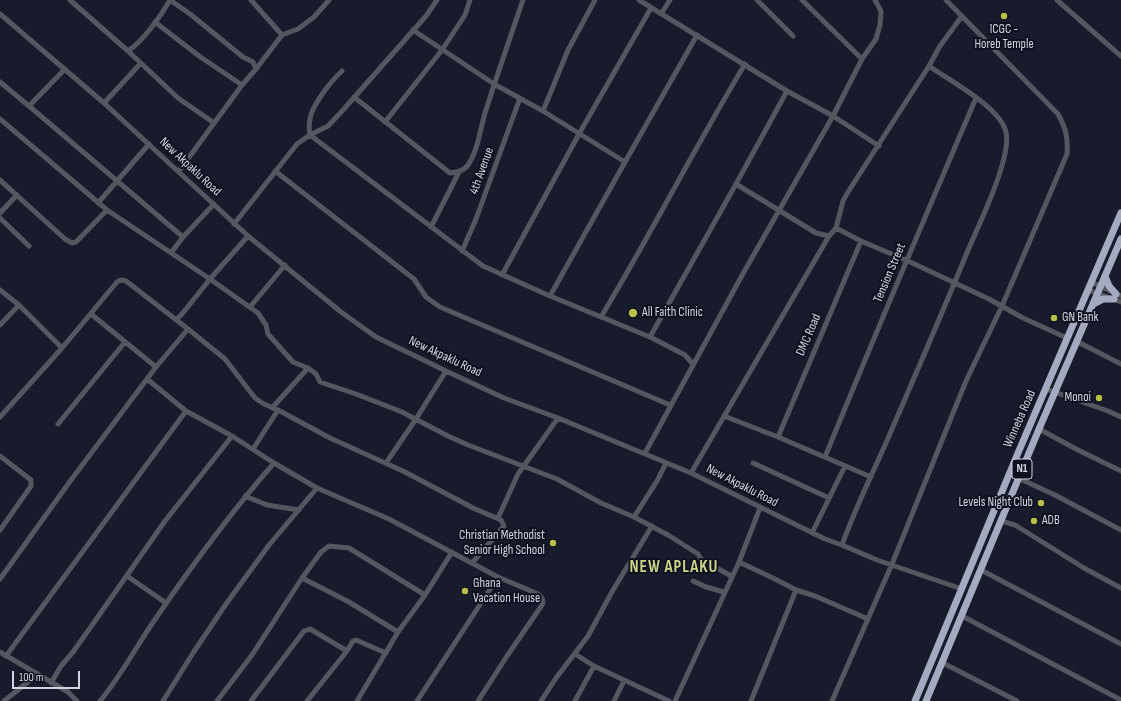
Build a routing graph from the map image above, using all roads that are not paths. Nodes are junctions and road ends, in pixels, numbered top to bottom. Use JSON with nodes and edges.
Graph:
{"nodes":[{"id":1,"x":70,"y":0,"type":"edge"},
{"id":2,"x":170,"y":0,"type":"edge"},
{"id":3,"x":251,"y":0,"type":"edge"},
{"id":4,"x":329,"y":0,"type":"edge"},
{"id":5,"x":437,"y":0,"type":"edge"},
{"id":6,"x":470,"y":0,"type":"edge"},
{"id":7,"x":523,"y":0,"type":"edge"},
{"id":8,"x":596,"y":0,"type":"edge"},
{"id":9,"x":638,"y":0,"type":"edge"},
{"id":10,"x":670,"y":0,"type":"edge"},
{"id":11,"x":757,"y":0,"type":"edge"},
{"id":12,"x":802,"y":0,"type":"edge"},
{"id":13,"x":883,"y":0,"type":"edge"},
{"id":14,"x":946,"y":0,"type":"edge"},
{"id":15,"x":1057,"y":0,"type":"edge"},
{"id":16,"x":876,"y":2,"type":"edge"},
{"id":17,"x":651,"y":8,"type":"junction"},
{"id":18,"x":0,"y":14,"type":"edge"},
{"id":19,"x":661,"y":14,"type":"junction"},
{"id":20,"x":962,"y":16,"type":"junction"},
{"id":21,"x":155,"y":22,"type":"junction"},
{"id":22,"x":414,"y":30,"type":"junction"},
{"id":23,"x":282,"y":35,"type":"junction"},
{"id":24,"x":697,"y":35,"type":"junction"},
{"id":25,"x":793,"y":36,"type":"dead end"},
{"id":26,"x":442,"y":50,"type":"junction"},
{"id":27,"x":128,"y":51,"type":"junction"},
{"id":28,"x":1121,"y":56,"type":"edge"},
{"id":29,"x":862,"y":59,"type":"junction"},
{"id":30,"x":141,"y":63,"type":"junction"},
{"id":31,"x":745,"y":64,"type":"junction"},
{"id":32,"x":929,"y":66,"type":"junction"},
{"id":33,"x":65,"y":69,"type":"junction"},
{"id":34,"x":256,"y":69,"type":"junction"},
{"id":35,"x":342,"y":71,"type":"dead end"},
{"id":36,"x":0,"y":82,"type":"edge"},
{"id":37,"x":494,"y":84,"type":"junction"},
{"id":38,"x":242,"y":85,"type":"junction"},
{"id":39,"x":787,"y":91,"type":"junction"},
{"id":40,"x":354,"y":97,"type":"junction"},
{"id":41,"x":520,"y":98,"type":"junction"},
{"id":42,"x":976,"y":98,"type":"junction"},
{"id":43,"x":104,"y":103,"type":"junction"},
{"id":44,"x":29,"y":106,"type":"junction"},
{"id":45,"x":543,"y":111,"type":"junction"},
{"id":46,"x":833,"y":116,"type":"junction"},
{"id":47,"x":0,"y":119,"type":"edge"},
{"id":48,"x":385,"y":122,"type":"junction"},
{"id":49,"x":214,"y":123,"type":"junction"},
{"id":50,"x":578,"y":134,"type":"junction"},
{"id":51,"x":310,"y":135,"type":"junction"},
{"id":52,"x":148,"y":144,"type":"junction"},
{"id":53,"x":879,"y":146,"type":"junction"},
{"id":54,"x":625,"y":162,"type":"junction"},
{"id":55,"x":179,"y":171,"type":"junction"},
{"id":56,"x":275,"y":171,"type":"junction"},
{"id":57,"x":459,"y":172,"type":"junction"},
{"id":58,"x":0,"y":180,"type":"edge"},
{"id":59,"x":117,"y":181,"type":"junction"},
{"id":60,"x":736,"y":184,"type":"junction"},
{"id":61,"x":17,"y":195,"type":"junction"},
{"id":62,"x":98,"y":203,"type":"junction"},
{"id":63,"x":214,"y":204,"type":"junction"},
{"id":64,"x":107,"y":210,"type":"junction"},
{"id":65,"x":779,"y":210,"type":"junction"},
{"id":66,"x":0,"y":213,"type":"edge"},
{"id":67,"x":1121,"y":213,"type":"edge"},
{"id":68,"x":0,"y":218,"type":"edge"},
{"id":69,"x":1119,"y":222,"type":"edge"},
{"id":70,"x":234,"y":224,"type":"junction"},
{"id":71,"x":431,"y":227,"type":"junction"},
{"id":72,"x":836,"y":228,"type":"junction"},
{"id":73,"x":248,"y":236,"type":"junction"},
{"id":74,"x":829,"y":236,"type":"junction"},
{"id":75,"x":183,"y":238,"type":"junction"},
{"id":76,"x":1121,"y":239,"type":"edge"},
{"id":77,"x":861,"y":241,"type":"junction"},
{"id":78,"x":29,"y":246,"type":"dead end"},
{"id":79,"x":462,"y":251,"type":"junction"},
{"id":80,"x":172,"y":253,"type":"junction"},
{"id":81,"x":908,"y":261,"type":"junction"},
{"id":82,"x":285,"y":265,"type":"junction"},
{"id":83,"x":502,"y":275,"type":"junction"},
{"id":84,"x":1105,"y":276,"type":"junction"},
{"id":85,"x":210,"y":279,"type":"junction"},
{"id":86,"x":1091,"y":282,"type":"junction"},
{"id":87,"x":954,"y":283,"type":"junction"},
{"id":88,"x":0,"y":290,"type":"edge"},
{"id":89,"x":1088,"y":290,"type":"junction"},
{"id":90,"x":1099,"y":290,"type":"junction"},
{"id":91,"x":550,"y":296,"type":"junction"},
{"id":92,"x":1118,"y":298,"type":"edge"},
{"id":93,"x":1093,"y":304,"type":"junction"},
{"id":94,"x":19,"y":305,"type":"junction"},
{"id":95,"x":1002,"y":306,"type":"junction"},
{"id":96,"x":250,"y":307,"type":"junction"},
{"id":97,"x":91,"y":314,"type":"junction"},
{"id":98,"x":601,"y":316,"type":"junction"},
{"id":99,"x":176,"y":320,"type":"junction"},
{"id":100,"x":0,"y":325,"type":"edge"},
{"id":101,"x":188,"y":329,"type":"junction"},
{"id":102,"x":650,"y":337,"type":"junction"},
{"id":103,"x":1067,"y":338,"type":"junction"},
{"id":104,"x":1076,"y":341,"type":"junction"},
{"id":105,"x":125,"y":342,"type":"junction"},
{"id":106,"x":62,"y":348,"type":"junction"},
{"id":107,"x":693,"y":364,"type":"junction"},
{"id":108,"x":1121,"y":364,"type":"edge"},
{"id":109,"x":156,"y":367,"type":"junction"},
{"id":110,"x":308,"y":368,"type":"junction"},
{"id":111,"x":446,"y":371,"type":"junction"},
{"id":112,"x":147,"y":380,"type":"junction"},
{"id":113,"x":1046,"y":389,"type":"junction"},
{"id":114,"x":1055,"y":392,"type":"junction"},
{"id":115,"x":670,"y":405,"type":"junction"},
{"id":116,"x":272,"y":408,"type":"junction"},
{"id":117,"x":186,"y":410,"type":"junction"},
{"id":118,"x":278,"y":410,"type":"junction"},
{"id":119,"x":724,"y":416,"type":"junction"},
{"id":120,"x":0,"y":417,"type":"edge"},
{"id":121,"x":1121,"y":417,"type":"edge"},
{"id":122,"x":558,"y":418,"type":"junction"},
{"id":123,"x":416,"y":419,"type":"junction"},
{"id":124,"x":58,"y":424,"type":"dead end"},
{"id":125,"x":1039,"y":429,"type":"junction"},
{"id":126,"x":232,"y":436,"type":"junction"},
{"id":127,"x":778,"y":437,"type":"junction"},
{"id":128,"x":253,"y":449,"type":"junction"},
{"id":129,"x":645,"y":453,"type":"junction"},
{"id":130,"x":0,"y":456,"type":"edge"},
{"id":131,"x":825,"y":457,"type":"junction"},
{"id":132,"x":274,"y":463,"type":"junction"},
{"id":133,"x":666,"y":463,"type":"junction"},
{"id":134,"x":753,"y":463,"type":"dead end"},
{"id":135,"x":386,"y":464,"type":"junction"},
{"id":136,"x":845,"y":466,"type":"junction"},
{"id":137,"x":524,"y":467,"type":"junction"},
{"id":138,"x":1121,"y":471,"type":"edge"},
{"id":139,"x":691,"y":473,"type":"junction"},
{"id":140,"x":871,"y":477,"type":"junction"},
{"id":141,"x":1018,"y":478,"type":"junction"},
{"id":142,"x":317,"y":488,"type":"junction"},
{"id":143,"x":245,"y":496,"type":"junction"},
{"id":144,"x":829,"y":498,"type":"junction"},
{"id":145,"x":760,"y":508,"type":"junction"},
{"id":146,"x":299,"y":510,"type":"junction"},
{"id":147,"x":634,"y":517,"type":"junction"},
{"id":148,"x":498,"y":518,"type":"junction"},
{"id":149,"x":1001,"y":521,"type":"junction"},
{"id":150,"x":652,"y":526,"type":"junction"},
{"id":151,"x":0,"y":530,"type":"edge"},
{"id":152,"x":1121,"y":530,"type":"edge"},
{"id":153,"x":812,"y":533,"type":"junction"},
{"id":154,"x":842,"y":545,"type":"junction"},
{"id":155,"x":452,"y":552,"type":"junction"},
{"id":156,"x":739,"y":562,"type":"junction"},
{"id":157,"x":472,"y":563,"type":"junction"},
{"id":158,"x":892,"y":564,"type":"junction"},
{"id":159,"x":981,"y":570,"type":"junction"},
{"id":160,"x":126,"y":576,"type":"junction"},
{"id":161,"x":731,"y":576,"type":"junction"},
{"id":162,"x":498,"y":577,"type":"junction"},
{"id":163,"x":302,"y":578,"type":"junction"},
{"id":164,"x":0,"y":579,"type":"edge"},
{"id":165,"x":693,"y":581,"type":"dead end"},
{"id":166,"x":1121,"y":588,"type":"edge"},
{"id":167,"x":962,"y":589,"type":"junction"},
{"id":168,"x":796,"y":590,"type":"junction"},
{"id":169,"x":724,"y":592,"type":"junction"},
{"id":170,"x":425,"y":595,"type":"junction"},
{"id":171,"x":166,"y":603,"type":"junction"},
{"id":172,"x":962,"y":616,"type":"junction"},
{"id":173,"x":868,"y":619,"type":"junction"},
{"id":174,"x":398,"y":632,"type":"junction"},
{"id":175,"x":1121,"y":644,"type":"edge"},
{"id":176,"x":347,"y":651,"type":"junction"},
{"id":177,"x":0,"y":652,"type":"edge"},
{"id":178,"x":386,"y":653,"type":"junction"},
{"id":179,"x":575,"y":654,"type":"junction"},
{"id":180,"x":6,"y":656,"type":"junction"},
{"id":181,"x":943,"y":663,"type":"junction"},
{"id":182,"x":594,"y":666,"type":"junction"},
{"id":183,"x":38,"y":674,"type":"junction"},
{"id":184,"x":624,"y":681,"type":"junction"},
{"id":185,"x":51,"y":683,"type":"junction"},
{"id":186,"x":1120,"y":699,"type":"edge"},
{"id":187,"x":4,"y":701,"type":"edge"},
{"id":188,"x":77,"y":701,"type":"edge"},
{"id":189,"x":100,"y":701,"type":"edge"},
{"id":190,"x":163,"y":701,"type":"edge"},
{"id":191,"x":217,"y":701,"type":"edge"},
{"id":192,"x":251,"y":701,"type":"edge"},
{"id":193,"x":307,"y":701,"type":"edge"},
{"id":194,"x":358,"y":701,"type":"edge"},
{"id":195,"x":417,"y":701,"type":"edge"},
{"id":196,"x":478,"y":701,"type":"edge"},
{"id":197,"x":541,"y":701,"type":"edge"},
{"id":198,"x":575,"y":701,"type":"edge"},
{"id":199,"x":614,"y":701,"type":"edge"},
{"id":200,"x":668,"y":701,"type":"edge"},
{"id":201,"x":675,"y":701,"type":"edge"},
{"id":202,"x":751,"y":701,"type":"edge"},
{"id":203,"x":832,"y":701,"type":"edge"},
{"id":204,"x":915,"y":701,"type":"edge"},
{"id":205,"x":926,"y":701,"type":"edge"},
{"id":206,"x":1017,"y":701,"type":"edge"}],
"edges":[{"from":1,"to":27,"type":"street"},
{"from":2,"to":21,"type":"street"},
{"from":2,"to":34,"type":"street"},
{"from":3,"to":23,"type":"street"},
{"from":4,"to":23,"type":"street"},
{"from":5,"to":22,"type":"street"},
{"from":6,"to":26,"type":"street"},
{"from":7,"to":37,"type":"street"},
{"from":8,"to":45,"type":"street"},
{"from":9,"to":17,"type":"street"},
{"from":10,"to":19,"type":"street"},
{"from":11,"to":25,"type":"street"},
{"from":12,"to":29,"type":"street"},
{"from":13,"to":16,"type":"street"},
{"from":14,"to":20,"type":"street"},
{"from":15,"to":28,"type":"street"},
{"from":16,"to":29,"type":"street"},
{"from":17,"to":19,"type":"street"},
{"from":17,"to":50,"type":"street"},
{"from":18,"to":33,"type":"street","name":"New Akpaklu Road"},
{"from":19,"to":24,"type":"street"},
{"from":20,"to":32,"type":"street"},
{"from":20,"to":95,"type":"street"},
{"from":21,"to":27,"type":"street"},
{"from":21,"to":38,"type":"street"},
{"from":22,"to":26,"type":"street"},
{"from":22,"to":40,"type":"street"},
{"from":23,"to":34,"type":"street"},
{"from":24,"to":31,"type":"street"},
{"from":24,"to":54,"type":"street"},
{"from":26,"to":37,"type":"street"},
{"from":26,"to":48,"type":"street"},
{"from":27,"to":30,"type":"street"},
{"from":29,"to":46,"type":"street"},
{"from":30,"to":43,"type":"street"},
{"from":30,"to":49,"type":"street"},
{"from":31,"to":39,"type":"street"},
{"from":31,"to":98,"type":"street"},
{"from":32,"to":42,"type":"street"},
{"from":32,"to":53,"type":"street"},
{"from":33,"to":43,"type":"street","name":"New Akpaklu Road"},
{"from":33,"to":44,"type":"street"},
{"from":34,"to":38,"type":"street"},
{"from":35,"to":51,"type":"street"},
{"from":36,"to":44,"type":"street"},
{"from":37,"to":41,"type":"street"},
{"from":37,"to":57,"type":"street"},
{"from":38,"to":49,"type":"street"},
{"from":39,"to":46,"type":"street"},
{"from":39,"to":60,"type":"street"},
{"from":40,"to":48,"type":"street"},
{"from":40,"to":51,"type":"street"},
{"from":41,"to":45,"type":"street"},
{"from":41,"to":79,"type":"street","name":"4th Avenue"},
{"from":42,"to":81,"type":"street","name":"Tension Street"},
{"from":42,"to":87,"type":"street"},
{"from":43,"to":52,"type":"street","name":"New Akpaklu Road"},
{"from":44,"to":59,"type":"street"},
{"from":45,"to":50,"type":"street"},
{"from":46,"to":53,"type":"street"},
{"from":46,"to":65,"type":"street"},
{"from":47,"to":62,"type":"street"},
{"from":48,"to":57,"type":"street"},
{"from":49,"to":55,"type":"street"},
{"from":50,"to":54,"type":"street"},
{"from":50,"to":83,"type":"street"},
{"from":51,"to":56,"type":"street"},
{"from":51,"to":71,"type":"street"},
{"from":52,"to":55,"type":"street","name":"New Akpaklu Road"},
{"from":52,"to":59,"type":"street"},
{"from":53,"to":72,"type":"street"},
{"from":54,"to":91,"type":"street"},
{"from":55,"to":63,"type":"street","name":"New Akpaklu Road"},
{"from":56,"to":70,"type":"street"},
{"from":56,"to":115,"type":"street"},
{"from":57,"to":71,"type":"street"},
{"from":58,"to":61,"type":"street"},
{"from":59,"to":62,"type":"street"},
{"from":59,"to":75,"type":"street"},
{"from":60,"to":65,"type":"street"},
{"from":60,"to":102,"type":"street"},
{"from":61,"to":64,"type":"street"},
{"from":61,"to":66,"type":"street"},
{"from":62,"to":64,"type":"street"},
{"from":63,"to":70,"type":"street","name":"New Akpaklu Road"},
{"from":63,"to":75,"type":"street"},
{"from":64,"to":80,"type":"street"},
{"from":65,"to":74,"type":"street"},
{"from":65,"to":107,"type":"street"},
{"from":67,"to":69,"type":"highway","name":"Winneba Road","number":"N1"},
{"from":68,"to":78,"type":"street"},
{"from":69,"to":86,"type":"highway","name":"Winneba Road","number":"N1"},
{"from":70,"to":73,"type":"street","name":"New Akpaklu Road"},
{"from":71,"to":79,"type":"street"},
{"from":72,"to":74,"type":"street"},
{"from":72,"to":77,"type":"street"},
{"from":73,"to":82,"type":"street","name":"New Akpaklu Road"},
{"from":73,"to":85,"type":"street"},
{"from":74,"to":119,"type":"street"},
{"from":75,"to":80,"type":"street"},
{"from":76,"to":84,"type":"highway","name":"Winneba Road","number":"N1"},
{"from":77,"to":81,"type":"street"},
{"from":77,"to":127,"type":"street","name":"DMC Road"},
{"from":79,"to":83,"type":"street"},
{"from":80,"to":85,"type":"street"},
{"from":81,"to":87,"type":"street"},
{"from":81,"to":131,"type":"street","name":"Tension Street"},
{"from":82,"to":96,"type":"street"},
{"from":82,"to":111,"type":"street","name":"New Akpaklu Road"},
{"from":83,"to":91,"type":"street"},
{"from":84,"to":90,"type":"highway","name":"Winneba Road","number":"N1"},
{"from":84,"to":92,"type":"highway"},
{"from":85,"to":96,"type":"street"},
{"from":85,"to":99,"type":"street"},
{"from":86,"to":89,"type":"highway","name":"Winneba Road","number":"N1"},
{"from":86,"to":90,"type":"street"},
{"from":87,"to":95,"type":"street"},
{"from":87,"to":140,"type":"street"},
{"from":88,"to":94,"type":"street"},
{"from":89,"to":90,"type":"street"},
{"from":89,"to":103,"type":"highway","name":"Winneba Road","number":"N1"},
{"from":90,"to":92,"type":"street"},
{"from":90,"to":93,"type":"highway","name":"Winneba Road","number":"N1"},
{"from":91,"to":98,"type":"street"},
{"from":92,"to":93,"type":"highway"},
{"from":93,"to":104,"type":"highway","name":"Winneba Road","number":"N1"},
{"from":94,"to":100,"type":"street"},
{"from":94,"to":106,"type":"street"},
{"from":95,"to":103,"type":"street"},
{"from":95,"to":158,"type":"street"},
{"from":96,"to":110,"type":"street"},
{"from":97,"to":99,"type":"street"},
{"from":97,"to":105,"type":"street"},
{"from":97,"to":106,"type":"street"},
{"from":98,"to":102,"type":"street"},
{"from":99,"to":101,"type":"street"},
{"from":101,"to":109,"type":"street"},
{"from":101,"to":116,"type":"street"},
{"from":102,"to":107,"type":"street"},
{"from":103,"to":113,"type":"highway","name":"Winneba Road","number":"N1"},
{"from":104,"to":108,"type":"street"},
{"from":104,"to":114,"type":"highway","name":"Winneba Road","number":"N1"},
{"from":105,"to":109,"type":"street"},
{"from":105,"to":124,"type":"street"},
{"from":106,"to":120,"type":"street"},
{"from":107,"to":115,"type":"street"},
{"from":109,"to":112,"type":"street"},
{"from":110,"to":116,"type":"street"},
{"from":110,"to":123,"type":"street"},
{"from":111,"to":122,"type":"street","name":"New Akpaklu Road"},
{"from":111,"to":123,"type":"street"},
{"from":112,"to":117,"type":"street"},
{"from":112,"to":164,"type":"street"},
{"from":113,"to":114,"type":"street"},
{"from":113,"to":167,"type":"highway","name":"Winneba Road","number":"N1"},
{"from":114,"to":121,"type":"street"},
{"from":114,"to":125,"type":"highway","name":"Winneba Road","number":"N1"},
{"from":115,"to":129,"type":"street"},
{"from":116,"to":118,"type":"street"},
{"from":117,"to":126,"type":"street"},
{"from":117,"to":180,"type":"street"},
{"from":118,"to":128,"type":"street"},
{"from":118,"to":135,"type":"street"},
{"from":119,"to":127,"type":"street"},
{"from":119,"to":139,"type":"street"},
{"from":122,"to":129,"type":"street","name":"New Akpaklu Road"},
{"from":122,"to":137,"type":"street"},
{"from":123,"to":135,"type":"street"},
{"from":123,"to":137,"type":"street"},
{"from":125,"to":138,"type":"street"},
{"from":125,"to":141,"type":"highway","name":"Winneba Road","number":"N1"},
{"from":126,"to":128,"type":"street"},
{"from":126,"to":160,"type":"street"},
{"from":127,"to":131,"type":"street"},
{"from":128,"to":132,"type":"street"},
{"from":129,"to":133,"type":"street","name":"New Akpaklu Road"},
{"from":130,"to":151,"type":"street"},
{"from":131,"to":136,"type":"street"},
{"from":132,"to":142,"type":"street"},
{"from":132,"to":143,"type":"street"},
{"from":133,"to":139,"type":"street","name":"New Akpaklu Road"},
{"from":133,"to":147,"type":"street"},
{"from":134,"to":144,"type":"street"},
{"from":135,"to":148,"type":"street"},
{"from":136,"to":140,"type":"street"},
{"from":136,"to":144,"type":"street"},
{"from":137,"to":147,"type":"street"},
{"from":137,"to":148,"type":"street"},
{"from":139,"to":145,"type":"street","name":"New Akpaklu Road"},
{"from":140,"to":154,"type":"street"},
{"from":141,"to":149,"type":"highway","name":"Winneba Road","number":"N1"},
{"from":141,"to":152,"type":"street"},
{"from":142,"to":146,"type":"street"},
{"from":142,"to":155,"type":"street"},
{"from":143,"to":146,"type":"street"},
{"from":143,"to":171,"type":"street"},
{"from":144,"to":153,"type":"street"},
{"from":145,"to":153,"type":"street","name":"New Akpaklu Road"},
{"from":145,"to":156,"type":"street"},
{"from":146,"to":190,"type":"street"},
{"from":147,"to":150,"type":"street"},
{"from":148,"to":157,"type":"street"},
{"from":149,"to":159,"type":"highway","name":"Winneba Road","number":"N1"},
{"from":149,"to":166,"type":"street"},
{"from":150,"to":161,"type":"street"},
{"from":150,"to":179,"type":"street"},
{"from":153,"to":154,"type":"street","name":"New Akpaklu Road"},
{"from":154,"to":158,"type":"street","name":"New Akpaklu Road"},
{"from":155,"to":157,"type":"street"},
{"from":155,"to":170,"type":"street"},
{"from":156,"to":161,"type":"street"},
{"from":156,"to":168,"type":"street"},
{"from":157,"to":162,"type":"street"},
{"from":158,"to":167,"type":"street","name":"New Akpaklu Road"},
{"from":158,"to":173,"type":"street"},
{"from":159,"to":172,"type":"highway","name":"Winneba Road","number":"N1"},
{"from":159,"to":175,"type":"street"},
{"from":160,"to":171,"type":"street"},
{"from":160,"to":185,"type":"street"},
{"from":161,"to":169,"type":"street"},
{"from":162,"to":195,"type":"street"},
{"from":162,"to":196,"type":"street"},
{"from":163,"to":170,"type":"street"},
{"from":163,"to":174,"type":"street"},
{"from":163,"to":191,"type":"street"},
{"from":165,"to":169,"type":"street"},
{"from":167,"to":204,"type":"highway","name":"Winneba Road","number":"N1"},
{"from":168,"to":173,"type":"street"},
{"from":168,"to":202,"type":"street"},
{"from":169,"to":201,"type":"street"},
{"from":170,"to":174,"type":"street"},
{"from":171,"to":189,"type":"street"},
{"from":172,"to":181,"type":"highway","name":"Winneba Road","number":"N1"},
{"from":172,"to":186,"type":"street"},
{"from":173,"to":203,"type":"street"},
{"from":174,"to":178,"type":"street"},
{"from":176,"to":178,"type":"street"},
{"from":176,"to":192,"type":"street"},
{"from":176,"to":193,"type":"street"},
{"from":177,"to":180,"type":"street"},
{"from":178,"to":194,"type":"street"},
{"from":179,"to":182,"type":"street"},
{"from":179,"to":197,"type":"street"},
{"from":180,"to":183,"type":"street"},
{"from":181,"to":205,"type":"highway","name":"Winneba Road","number":"N1"},
{"from":181,"to":206,"type":"street"},
{"from":182,"to":184,"type":"street"},
{"from":182,"to":198,"type":"street"},
{"from":183,"to":185,"type":"street"},
{"from":183,"to":187,"type":"street"},
{"from":184,"to":199,"type":"street"},
{"from":184,"to":200,"type":"street"},
{"from":185,"to":188,"type":"street"}]}
